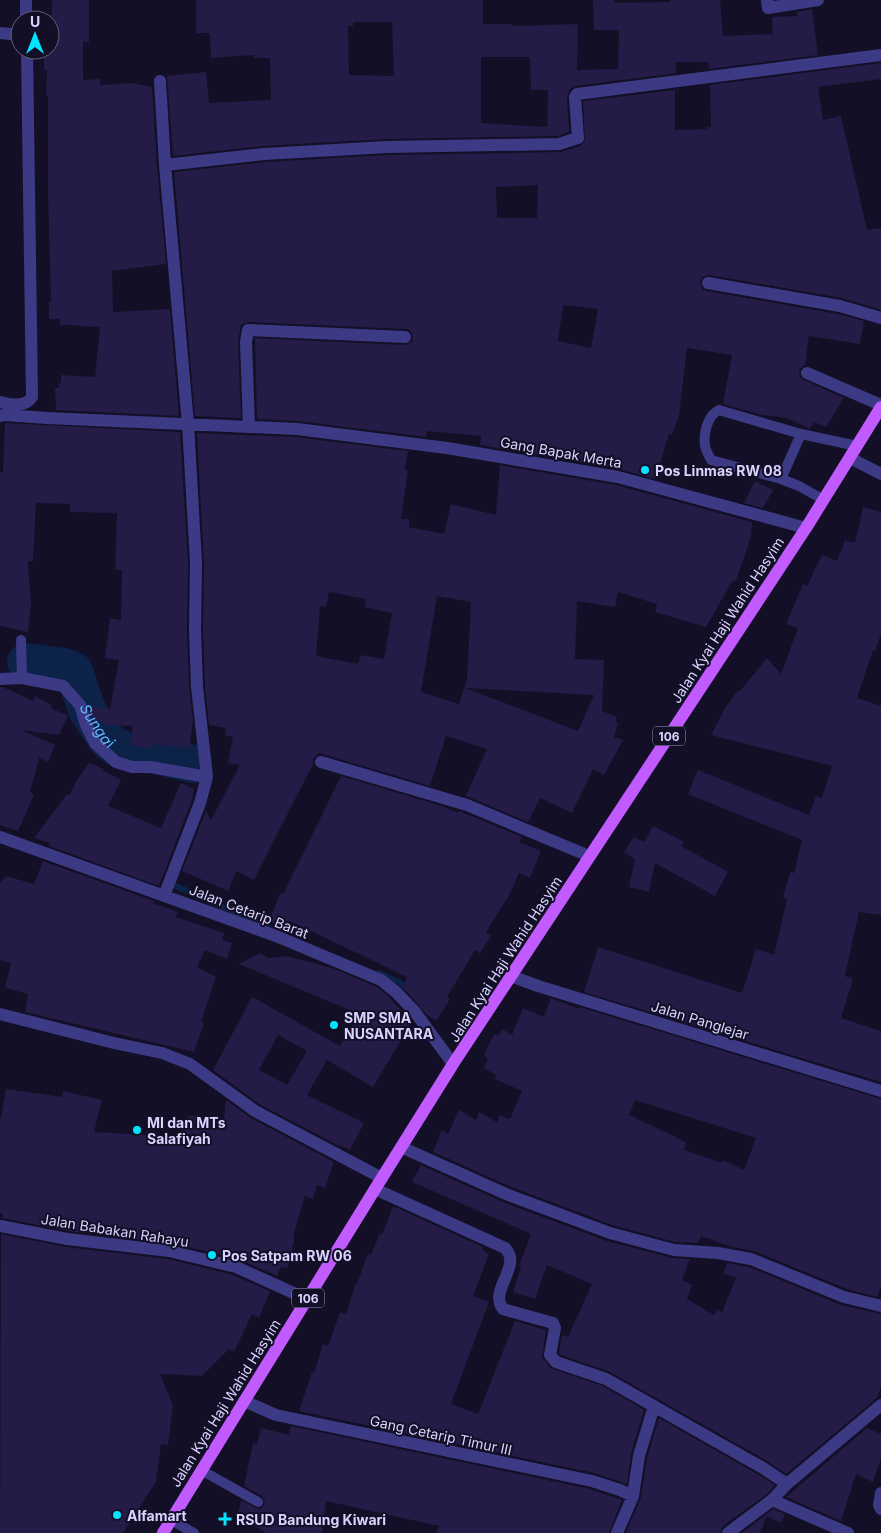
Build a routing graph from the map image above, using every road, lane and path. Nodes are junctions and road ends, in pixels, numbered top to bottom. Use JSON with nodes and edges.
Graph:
{"nodes":[{"id":1,"x":767,"y":0,"type":"edge"},
{"id":2,"x":818,"y":0,"type":"edge"},
{"id":3,"x":881,"y":55,"type":"edge"},
{"id":4,"x":27,"y":60,"type":"edge"},
{"id":5,"x":160,"y":81,"type":"dead end"},
{"id":6,"x":165,"y":165,"type":"junction"},
{"id":7,"x":708,"y":283,"type":"dead end"},
{"id":8,"x":881,"y":318,"type":"edge"},
{"id":9,"x":405,"y":337,"type":"dead end"},
{"id":10,"x":807,"y":373,"type":"dead end"},
{"id":11,"x":0,"y":402,"type":"edge"},
{"id":12,"x":881,"y":406,"type":"edge"},
{"id":13,"x":0,"y":416,"type":"edge"},
{"id":14,"x":188,"y":424,"type":"junction"},
{"id":15,"x":248,"y":426,"type":"junction"},
{"id":16,"x":801,"y":434,"type":"junction"},
{"id":17,"x":857,"y":446,"type":"junction"},
{"id":18,"x":850,"y":458,"type":"junction"},
{"id":19,"x":881,"y":474,"type":"edge"},
{"id":20,"x":781,"y":479,"type":"junction"},
{"id":21,"x":824,"y":500,"type":"junction"},
{"id":22,"x":806,"y":528,"type":"junction"},
{"id":23,"x":21,"y":640,"type":"dead end"},
{"id":24,"x":22,"y":678,"type":"junction"},
{"id":25,"x":0,"y":679,"type":"edge"},
{"id":26,"x":321,"y":762,"type":"dead end"},
{"id":27,"x":207,"y":777,"type":"junction"},
{"id":28,"x":0,"y":837,"type":"edge"},
{"id":29,"x":589,"y":856,"type":"junction"},
{"id":30,"x":164,"y":896,"type":"junction"},
{"id":31,"x":511,"y":976,"type":"junction"},
{"id":32,"x":0,"y":1014,"type":"edge"},
{"id":33,"x":453,"y":1064,"type":"junction"},
{"id":34,"x":881,"y":1091,"type":"edge"},
{"id":35,"x":401,"y":1148,"type":"junction"},
{"id":36,"x":378,"y":1183,"type":"junction"},
{"id":37,"x":0,"y":1226,"type":"edge"},
{"id":38,"x":308,"y":1299,"type":"junction"},
{"id":39,"x":881,"y":1306,"type":"edge"},
{"id":40,"x":244,"y":1401,"type":"junction"},
{"id":41,"x":881,"y":1405,"type":"edge"},
{"id":42,"x":654,"y":1406,"type":"junction"},
{"id":43,"x":201,"y":1470,"type":"junction"},
{"id":44,"x":787,"y":1484,"type":"junction"},
{"id":45,"x":881,"y":1493,"type":"edge"},
{"id":46,"x":633,"y":1496,"type":"junction"},
{"id":47,"x":772,"y":1500,"type":"junction"},
{"id":48,"x":258,"y":1502,"type":"dead end"},
{"id":49,"x":881,"y":1509,"type":"edge"},
{"id":50,"x":171,"y":1520,"type":"junction"},
{"id":51,"x":163,"y":1533,"type":"edge"},
{"id":52,"x":194,"y":1533,"type":"edge"},
{"id":53,"x":618,"y":1533,"type":"edge"},
{"id":54,"x":728,"y":1533,"type":"edge"},
{"id":55,"x":848,"y":1533,"type":"edge"}],
"edges":[{"from":1,"to":2,"type":"street"},
{"from":3,"to":6,"type":"street"},
{"from":4,"to":11,"type":"street"},
{"from":5,"to":6,"type":"street"},
{"from":6,"to":14,"type":"street"},
{"from":7,"to":8,"type":"street"},
{"from":9,"to":15,"type":"street"},
{"from":10,"to":12,"type":"street"},
{"from":12,"to":17,"type":"main road","name":"Jalan Kyai Haji Wahid Hasyim","number":"106"},
{"from":13,"to":14,"type":"street","name":"Gang Bapak Merta"},
{"from":14,"to":15,"type":"street","name":"Gang Bapak Merta"},
{"from":14,"to":27,"type":"street"},
{"from":15,"to":22,"type":"street","name":"Gang Bapak Merta"},
{"from":16,"to":17,"type":"lane"},
{"from":16,"to":20,"type":"lane"},
{"from":16,"to":20,"type":"lane"},
{"from":17,"to":18,"type":"main road","name":"Jalan Kyai Haji Wahid Hasyim","number":"106"},
{"from":18,"to":19,"type":"street"},
{"from":18,"to":21,"type":"main road","name":"Jalan Kyai Haji Wahid Hasyim","number":"106"},
{"from":20,"to":21,"type":"lane"},
{"from":21,"to":22,"type":"main road","name":"Jalan Kyai Haji Wahid Hasyim","number":"106"},
{"from":22,"to":29,"type":"main road","name":"Jalan Kyai Haji Wahid Hasyim","number":"106"},
{"from":23,"to":24,"type":"lane"},
{"from":24,"to":25,"type":"street"},
{"from":24,"to":27,"type":"street"},
{"from":26,"to":29,"type":"street"},
{"from":27,"to":30,"type":"street"},
{"from":28,"to":30,"type":"street","name":"Jalan Cetarip Barat"},
{"from":29,"to":31,"type":"main road","name":"Jalan Kyai Haji Wahid Hasyim","number":"106"},
{"from":30,"to":33,"type":"street","name":"Jalan Cetarip Barat"},
{"from":31,"to":33,"type":"main road","name":"Jalan Kyai Haji Wahid Hasyim","number":"106"},
{"from":31,"to":34,"type":"street","name":"Jalan Panglejar"},
{"from":32,"to":36,"type":"street"},
{"from":33,"to":35,"type":"main road","name":"Jalan Kyai Haji Wahid Hasyim","number":"106"},
{"from":35,"to":36,"type":"main road","name":"Jalan Kyai Haji Wahid Hasyim","number":"106"},
{"from":35,"to":39,"type":"street"},
{"from":36,"to":38,"type":"main road","name":"Jalan Kyai Haji Wahid Hasyim","number":"106"},
{"from":36,"to":42,"type":"street"},
{"from":37,"to":38,"type":"street","name":"Jalan Babakan Rahayu"},
{"from":38,"to":40,"type":"main road","name":"Jalan Kyai Haji Wahid Hasyim","number":"106"},
{"from":40,"to":43,"type":"main road","name":"Jalan Kyai Haji Wahid Hasyim","number":"106"},
{"from":40,"to":46,"type":"street","name":"Gang Cetarip Timur III"},
{"from":41,"to":44,"type":"street"},
{"from":42,"to":44,"type":"street"},
{"from":42,"to":46,"type":"street"},
{"from":43,"to":48,"type":"lane"},
{"from":43,"to":50,"type":"main road","name":"Jalan Kyai Haji Wahid Hasyim","number":"106"},
{"from":44,"to":47,"type":"street"},
{"from":45,"to":49,"type":"street"},
{"from":46,"to":53,"type":"street"},
{"from":47,"to":54,"type":"street"},
{"from":47,"to":55,"type":"street"},
{"from":50,"to":51,"type":"main road","name":"Jalan Kyai Haji Wahid Hasyim","number":"106"},
{"from":50,"to":52,"type":"lane"}]}
